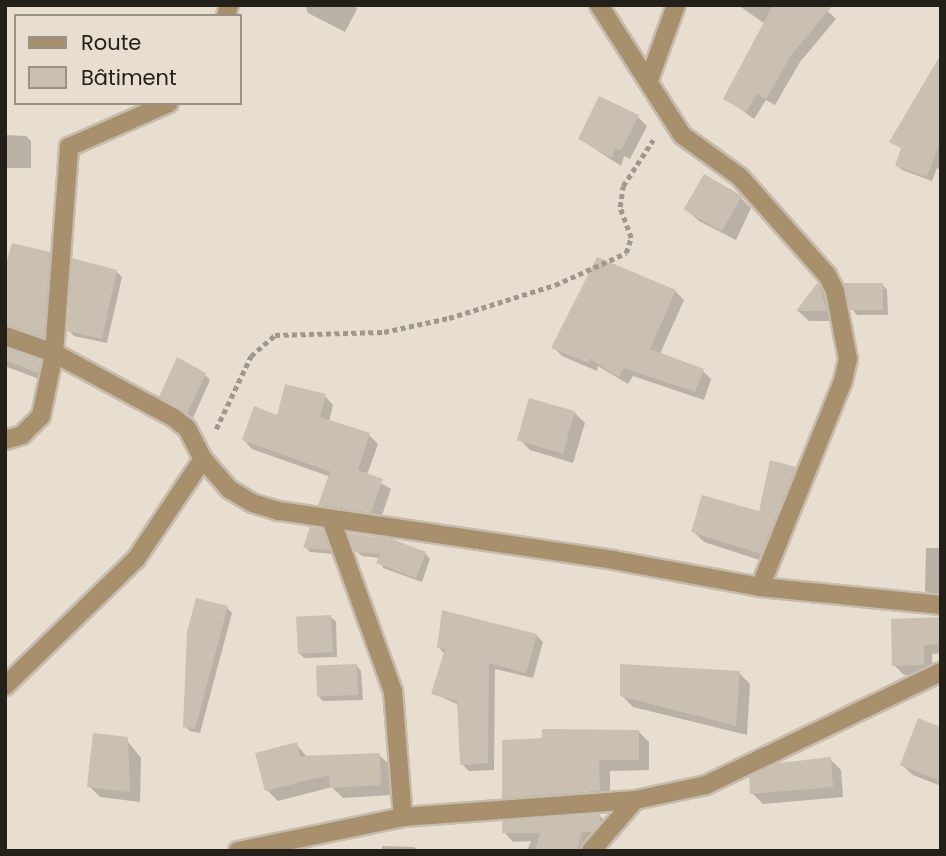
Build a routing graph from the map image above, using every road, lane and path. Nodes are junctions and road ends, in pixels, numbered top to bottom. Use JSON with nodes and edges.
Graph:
{"nodes":[{"id":1,"x":599,"y":5,"type":"edge"},
{"id":2,"x":676,"y":5,"type":"edge"},
{"id":3,"x":649,"y":80,"type":"junction"},
{"id":4,"x":164,"y":105,"type":"edge"},
{"id":5,"x":670,"y":119,"type":"junction"},
{"id":6,"x":5,"y":336,"type":"edge"},
{"id":7,"x":54,"y":353,"type":"junction"},
{"id":8,"x":5,"y":440,"type":"edge"},
{"id":9,"x":203,"y":459,"type":"junction"},
{"id":10,"x":332,"y":522,"type":"junction"},
{"id":11,"x":760,"y":586,"type":"junction"},
{"id":12,"x":941,"y":605,"type":"edge"},
{"id":13,"x":941,"y":672,"type":"edge"},
{"id":14,"x":5,"y":686,"type":"edge"},
{"id":15,"x":635,"y":800,"type":"junction"},
{"id":16,"x":403,"y":817,"type":"junction"},
{"id":17,"x":238,"y":851,"type":"edge"},
{"id":18,"x":591,"y":851,"type":"edge"}],
"edges":[{"from":1,"to":3,"type":"street"},
{"from":2,"to":3,"type":"street"},
{"from":3,"to":5,"type":"street"},
{"from":4,"to":7,"type":"street"},
{"from":5,"to":9,"type":"path"},
{"from":5,"to":11,"type":"street"},
{"from":6,"to":7,"type":"street"},
{"from":7,"to":8,"type":"street"},
{"from":7,"to":9,"type":"street"},
{"from":9,"to":10,"type":"street"},
{"from":9,"to":14,"type":"street"},
{"from":10,"to":11,"type":"street"},
{"from":10,"to":16,"type":"street"},
{"from":11,"to":12,"type":"street"},
{"from":13,"to":15,"type":"street"},
{"from":15,"to":16,"type":"street"},
{"from":15,"to":18,"type":"street"},
{"from":16,"to":17,"type":"street"}]}
